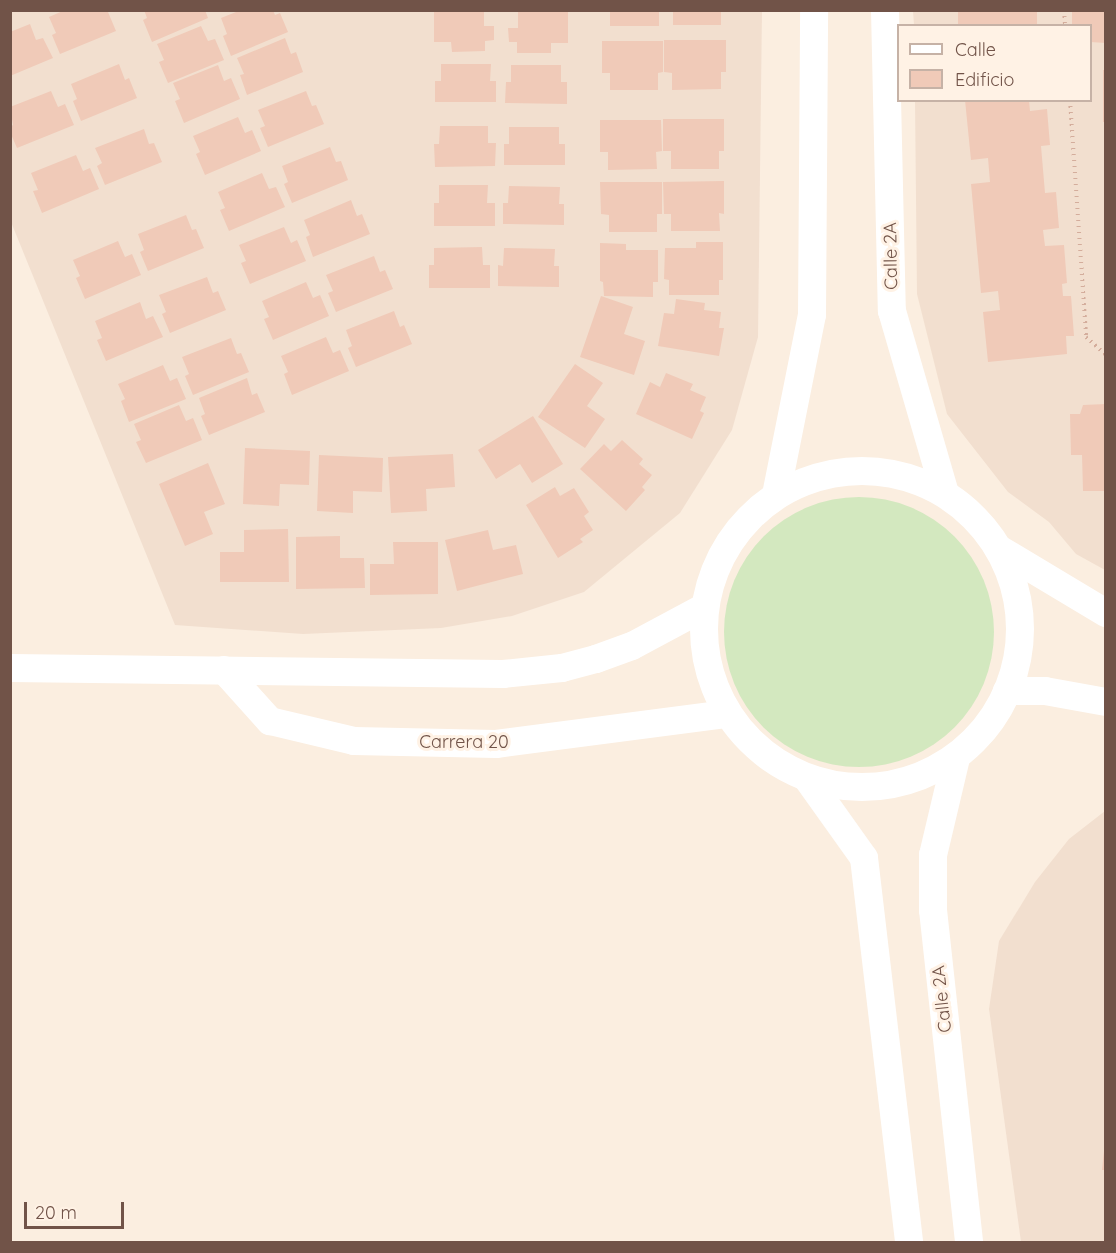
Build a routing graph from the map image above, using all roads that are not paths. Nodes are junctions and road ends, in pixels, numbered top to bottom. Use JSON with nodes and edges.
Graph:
{"nodes":[{"id":1,"x":814,"y":10,"type":"edge"},
{"id":2,"x":885,"y":10,"type":"edge"},
{"id":3,"x":945,"y":493,"type":"junction"},
{"id":4,"x":776,"y":495,"type":"junction"},
{"id":5,"x":997,"y":548,"type":"junction"},
{"id":6,"x":703,"y":608,"type":"junction"},
{"id":7,"x":1106,"y":613,"type":"edge"},
{"id":8,"x":10,"y":668,"type":"edge"},
{"id":9,"x":224,"y":670,"type":"junction"},
{"id":10,"x":1007,"y":691,"type":"junction"},
{"id":11,"x":1106,"y":702,"type":"edge"},
{"id":12,"x":727,"y":714,"type":"junction"},
{"id":13,"x":956,"y":758,"type":"junction"},
{"id":14,"x":807,"y":778,"type":"junction"},
{"id":15,"x":909,"y":1242,"type":"edge"},
{"id":16,"x":969,"y":1242,"type":"edge"}],
"edges":[{"from":1,"to":4,"type":"street"},
{"from":2,"to":3,"type":"street","name":"Calle 2A"},
{"from":3,"to":4,"type":"street"},
{"from":3,"to":5,"type":"street"},
{"from":4,"to":6,"type":"street"},
{"from":5,"to":7,"type":"street"},
{"from":5,"to":10,"type":"street"},
{"from":6,"to":9,"type":"street"},
{"from":6,"to":12,"type":"street"},
{"from":8,"to":9,"type":"street"},
{"from":9,"to":12,"type":"street","name":"Carrera 20"},
{"from":10,"to":11,"type":"street"},
{"from":10,"to":13,"type":"street"},
{"from":12,"to":14,"type":"street"},
{"from":13,"to":14,"type":"street"},
{"from":13,"to":16,"type":"street","name":"Calle 2A"},
{"from":14,"to":15,"type":"street"}]}
